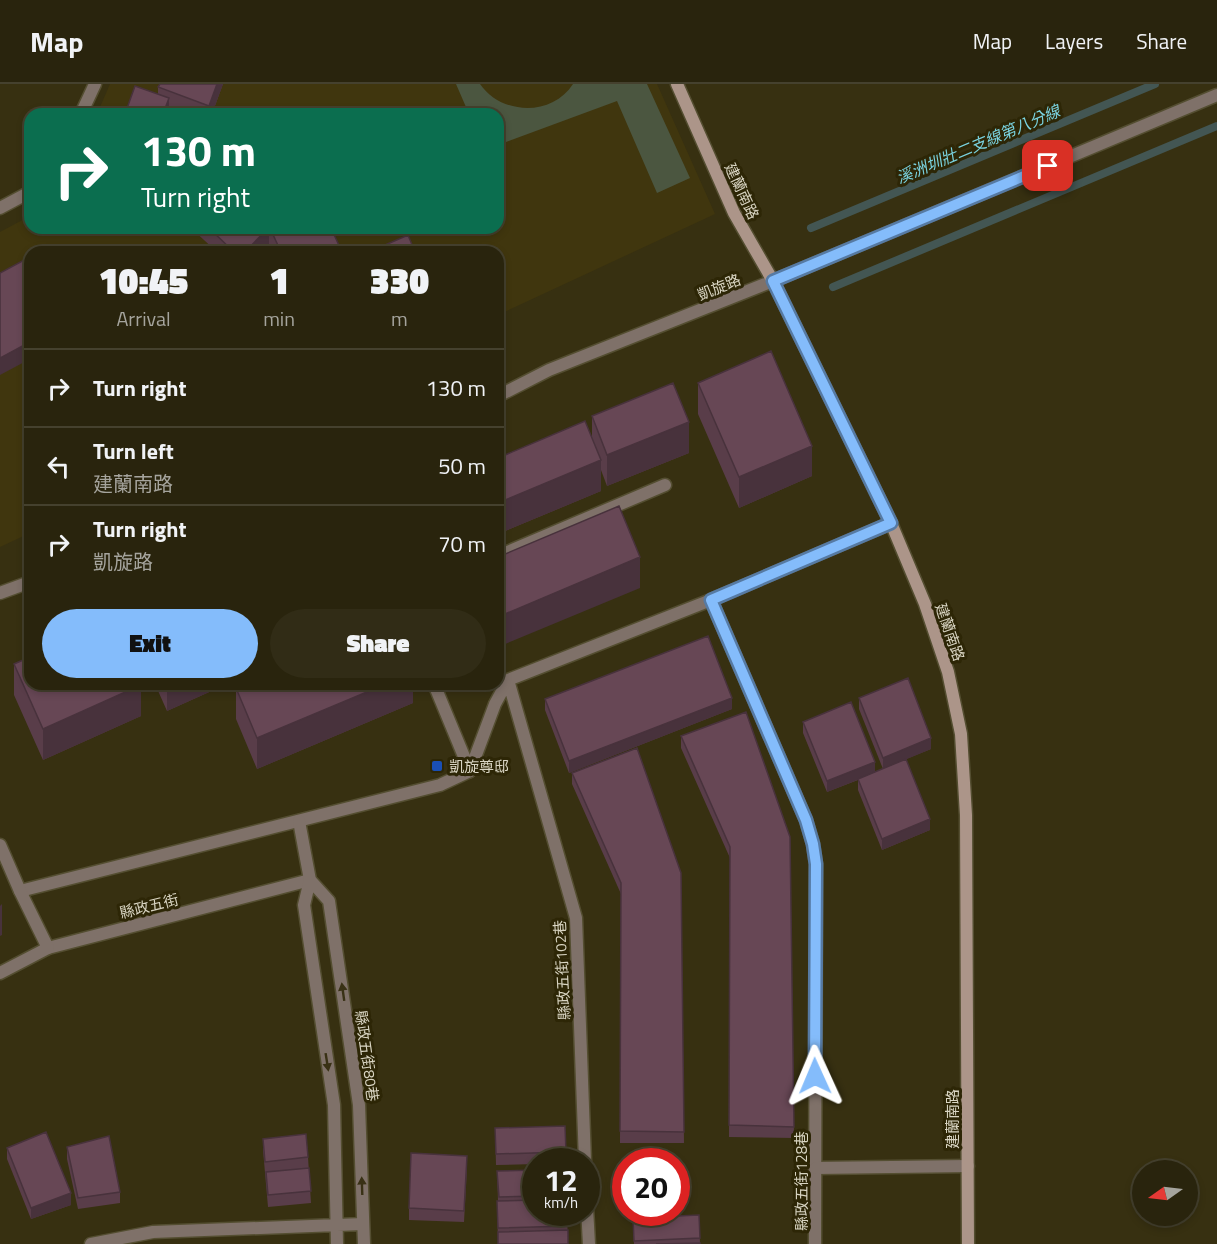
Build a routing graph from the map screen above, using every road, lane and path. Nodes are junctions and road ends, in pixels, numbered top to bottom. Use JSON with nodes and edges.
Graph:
{"nodes":[{"id":1,"x":95,"y":84,"type":"edge"},
{"id":2,"x":677,"y":84,"type":"edge"},
{"id":3,"x":1217,"y":95,"type":"edge"},
{"id":4,"x":84,"y":108,"type":"edge"},
{"id":5,"x":24,"y":195,"type":"edge"},
{"id":6,"x":0,"y":208,"type":"edge"},
{"id":7,"x":773,"y":281,"type":"junction"},
{"id":8,"x":504,"y":393,"type":"edge"},
{"id":9,"x":665,"y":485,"type":"dead end"},
{"id":10,"x":891,"y":523,"type":"junction"},
{"id":11,"x":504,"y":553,"type":"edge"},
{"id":12,"x":24,"y":584,"type":"edge"},
{"id":13,"x":0,"y":593,"type":"edge"},
{"id":14,"x":711,"y":600,"type":"junction"},
{"id":15,"x":508,"y":680,"type":"junction"},
{"id":16,"x":504,"y":687,"type":"edge"},
{"id":17,"x":436,"y":690,"type":"edge"},
{"id":18,"x":503,"y":690,"type":"edge"},
{"id":19,"x":470,"y":771,"type":"junction"},
{"id":20,"x":298,"y":821,"type":"junction"},
{"id":21,"x":0,"y":845,"type":"edge"},
{"id":22,"x":310,"y":880,"type":"junction"},
{"id":23,"x":20,"y":891,"type":"junction"},
{"id":24,"x":48,"y":948,"type":"junction"},
{"id":25,"x":0,"y":973,"type":"edge"},
{"id":26,"x":585,"y":1148,"type":"edge"},
{"id":27,"x":968,"y":1166,"type":"junction"},
{"id":28,"x":816,"y":1168,"type":"junction"},
{"id":29,"x":363,"y":1224,"type":"junction"},
{"id":30,"x":337,"y":1225,"type":"junction"},
{"id":31,"x":588,"y":1226,"type":"edge"},
{"id":32,"x":119,"y":1241,"type":"edge"},
{"id":33,"x":91,"y":1244,"type":"edge"},
{"id":34,"x":338,"y":1244,"type":"edge"},
{"id":35,"x":363,"y":1244,"type":"edge"},
{"id":36,"x":589,"y":1244,"type":"edge"},
{"id":37,"x":815,"y":1244,"type":"edge"},
{"id":38,"x":968,"y":1244,"type":"edge"}],
"edges":[{"from":1,"to":4,"type":"street"},
{"from":2,"to":7,"type":"street","name":"建蘭南路"},
{"from":3,"to":7,"type":"street","name":"凱旋路"},
{"from":5,"to":6,"type":"street"},
{"from":7,"to":8,"type":"street","name":"凱旋路"},
{"from":7,"to":10,"type":"street","name":"建蘭南路"},
{"from":9,"to":11,"type":"street"},
{"from":10,"to":14,"type":"street"},
{"from":10,"to":27,"type":"street","name":"建蘭南路"},
{"from":12,"to":13,"type":"street"},
{"from":14,"to":15,"type":"street"},
{"from":14,"to":28,"type":"street","name":"縣政五街128巷"},
{"from":15,"to":16,"type":"street"},
{"from":15,"to":26,"type":"street","name":"縣政五街102巷"},
{"from":17,"to":19,"type":"street"},
{"from":18,"to":19,"type":"street"},
{"from":19,"to":20,"type":"street"},
{"from":20,"to":22,"type":"street","name":"縣政五街80巷"},
{"from":20,"to":23,"type":"street"},
{"from":21,"to":23,"type":"street"},
{"from":22,"to":24,"type":"street","name":"縣政五街"},
{"from":29,"to":22,"type":"street","name":"縣政五街80巷","one_way":true},
{"from":22,"to":30,"type":"street","name":"縣政五街80巷","one_way":true},
{"from":23,"to":24,"type":"street"},
{"from":24,"to":25,"type":"street","name":"縣政五街"},
{"from":27,"to":28,"type":"street"},
{"from":27,"to":38,"type":"street","name":"建蘭南路"},
{"from":28,"to":37,"type":"street","name":"縣政五街128巷"},
{"from":29,"to":30,"type":"street"},
{"from":29,"to":35,"type":"street","name":"縣政五街80巷"},
{"from":30,"to":32,"type":"street"},
{"from":30,"to":34,"type":"street","name":"縣政五街80巷"},
{"from":31,"to":36,"type":"street"},
{"from":32,"to":33,"type":"street"}]}
